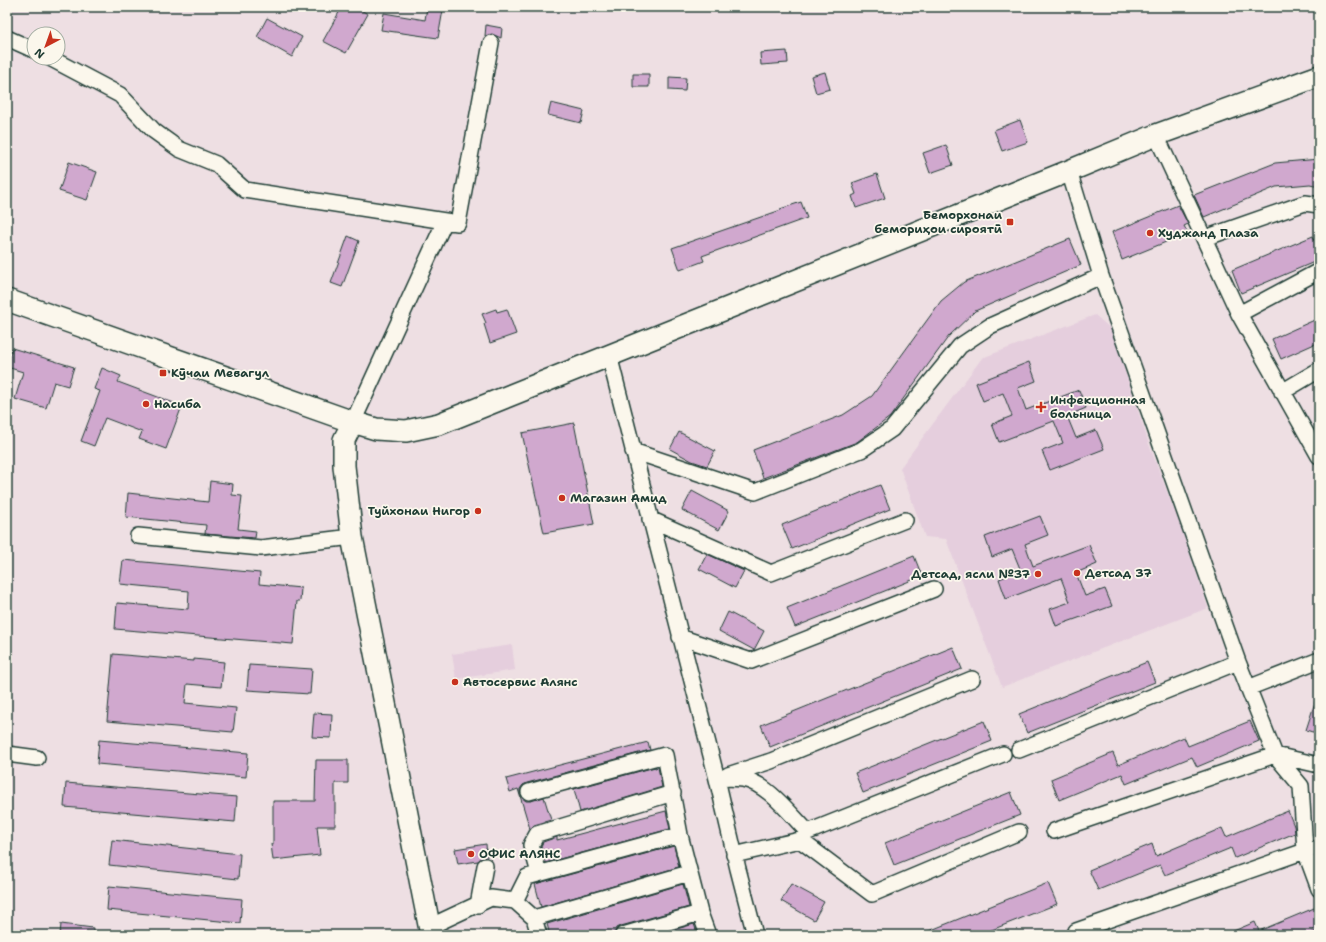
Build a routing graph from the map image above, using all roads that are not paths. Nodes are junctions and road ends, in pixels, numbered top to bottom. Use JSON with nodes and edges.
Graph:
{"nodes":[{"id":1,"x":7,"y":38,"type":"edge"},
{"id":2,"x":491,"y":43,"type":"dead end"},
{"id":3,"x":26,"y":46,"type":"edge"},
{"id":4,"x":65,"y":66,"type":"edge"},
{"id":5,"x":1315,"y":79,"type":"edge"},
{"id":6,"x":1156,"y":135,"type":"junction"},
{"id":7,"x":1069,"y":171,"type":"junction"},
{"id":8,"x":1319,"y":205,"type":"edge"},
{"id":9,"x":445,"y":221,"type":"junction"},
{"id":10,"x":1204,"y":238,"type":"junction"},
{"id":11,"x":1319,"y":271,"type":"edge"},
{"id":12,"x":1101,"y":276,"type":"junction"},
{"id":13,"x":7,"y":300,"type":"edge"},
{"id":14,"x":1239,"y":314,"type":"junction"},
{"id":15,"x":609,"y":355,"type":"junction"},
{"id":16,"x":1319,"y":370,"type":"edge"},
{"id":17,"x":1282,"y":392,"type":"junction"},
{"id":18,"x":353,"y":422,"type":"junction"},
{"id":19,"x":633,"y":451,"type":"junction"},
{"id":20,"x":1319,"y":456,"type":"edge"},
{"id":21,"x":650,"y":519,"type":"junction"},
{"id":22,"x":905,"y":520,"type":"dead end"},
{"id":23,"x":138,"y":536,"type":"dead end"},
{"id":24,"x":352,"y":537,"type":"junction"},
{"id":25,"x":934,"y":589,"type":"dead end"},
{"id":26,"x":680,"y":636,"type":"junction"},
{"id":27,"x":1319,"y":660,"type":"edge"},
{"id":28,"x":1238,"y":662,"type":"junction"},
{"id":29,"x":972,"y":679,"type":"dead end"},
{"id":30,"x":1248,"y":688,"type":"junction"},
{"id":31,"x":1019,"y":750,"type":"dead end"},
{"id":32,"x":7,"y":754,"type":"edge"},
{"id":33,"x":1003,"y":754,"type":"dead end"},
{"id":34,"x":1275,"y":755,"type":"junction"},
{"id":35,"x":37,"y":758,"type":"dead end"},
{"id":36,"x":1319,"y":765,"type":"edge"},
{"id":37,"x":717,"y":779,"type":"junction"},
{"id":38,"x":529,"y":792,"type":"dead end"},
{"id":39,"x":673,"y":793,"type":"junction"},
{"id":40,"x":1054,"y":830,"type":"dead end"},
{"id":41,"x":1019,"y":832,"type":"dead end"},
{"id":42,"x":680,"y":835,"type":"junction"},
{"id":43,"x":1312,"y":849,"type":"edge"},
{"id":44,"x":734,"y":855,"type":"junction"},
{"id":45,"x":485,"y":866,"type":"dead end"},
{"id":46,"x":539,"y":873,"type":"junction"},
{"id":47,"x":690,"y":873,"type":"junction"},
{"id":48,"x":1319,"y":889,"type":"edge"},
{"id":49,"x":515,"y":901,"type":"junction"},
{"id":50,"x":478,"y":905,"type":"junction"},
{"id":51,"x":700,"y":913,"type":"junction"},
{"id":52,"x":534,"y":918,"type":"junction"},
{"id":53,"x":430,"y":931,"type":"edge"},
{"id":54,"x":539,"y":935,"type":"edge"},
{"id":55,"x":623,"y":935,"type":"edge"},
{"id":56,"x":708,"y":935,"type":"edge"},
{"id":57,"x":755,"y":935,"type":"edge"},
{"id":58,"x":1077,"y":935,"type":"edge"}],
"edges":[{"from":1,"to":3,"type":"street"},
{"from":2,"to":9,"type":"street"},
{"from":4,"to":9,"type":"street"},
{"from":5,"to":6,"type":"main road"},
{"from":6,"to":7,"type":"main road"},
{"from":6,"to":10,"type":"street"},
{"from":7,"to":12,"type":"street"},
{"from":7,"to":15,"type":"main road"},
{"from":8,"to":10,"type":"street"},
{"from":9,"to":18,"type":"street"},
{"from":10,"to":14,"type":"street"},
{"from":11,"to":14,"type":"street"},
{"from":12,"to":19,"type":"street"},
{"from":12,"to":28,"type":"street"},
{"from":13,"to":18,"type":"main road"},
{"from":14,"to":17,"type":"street"},
{"from":15,"to":18,"type":"main road"},
{"from":15,"to":19,"type":"street"},
{"from":16,"to":17,"type":"street"},
{"from":17,"to":20,"type":"street"},
{"from":18,"to":24,"type":"main road"},
{"from":19,"to":21,"type":"street"},
{"from":21,"to":22,"type":"street"},
{"from":21,"to":26,"type":"street"},
{"from":23,"to":24,"type":"street"},
{"from":24,"to":53,"type":"main road"},
{"from":25,"to":26,"type":"street"},
{"from":26,"to":37,"type":"street"},
{"from":27,"to":30,"type":"street"},
{"from":28,"to":30,"type":"street"},
{"from":28,"to":31,"type":"street"},
{"from":29,"to":37,"type":"street"},
{"from":30,"to":34,"type":"street"},
{"from":32,"to":35,"type":"street"},
{"from":33,"to":37,"type":"street"},
{"from":34,"to":36,"type":"street"},
{"from":34,"to":40,"type":"street"},
{"from":34,"to":43,"type":"street"},
{"from":37,"to":44,"type":"street"},
{"from":38,"to":39,"type":"street"},
{"from":39,"to":42,"type":"street"},
{"from":39,"to":46,"type":"street"},
{"from":41,"to":44,"type":"street"},
{"from":42,"to":46,"type":"street"},
{"from":42,"to":47,"type":"street"},
{"from":43,"to":48,"type":"street"},
{"from":43,"to":58,"type":"street"},
{"from":44,"to":57,"type":"street"},
{"from":45,"to":50,"type":"street"},
{"from":46,"to":49,"type":"street"},
{"from":47,"to":51,"type":"street"},
{"from":47,"to":52,"type":"street"},
{"from":49,"to":50,"type":"street"},
{"from":49,"to":52,"type":"street"},
{"from":50,"to":53,"type":"street"},
{"from":51,"to":55,"type":"street"},
{"from":51,"to":56,"type":"street"},
{"from":52,"to":54,"type":"street"}]}
